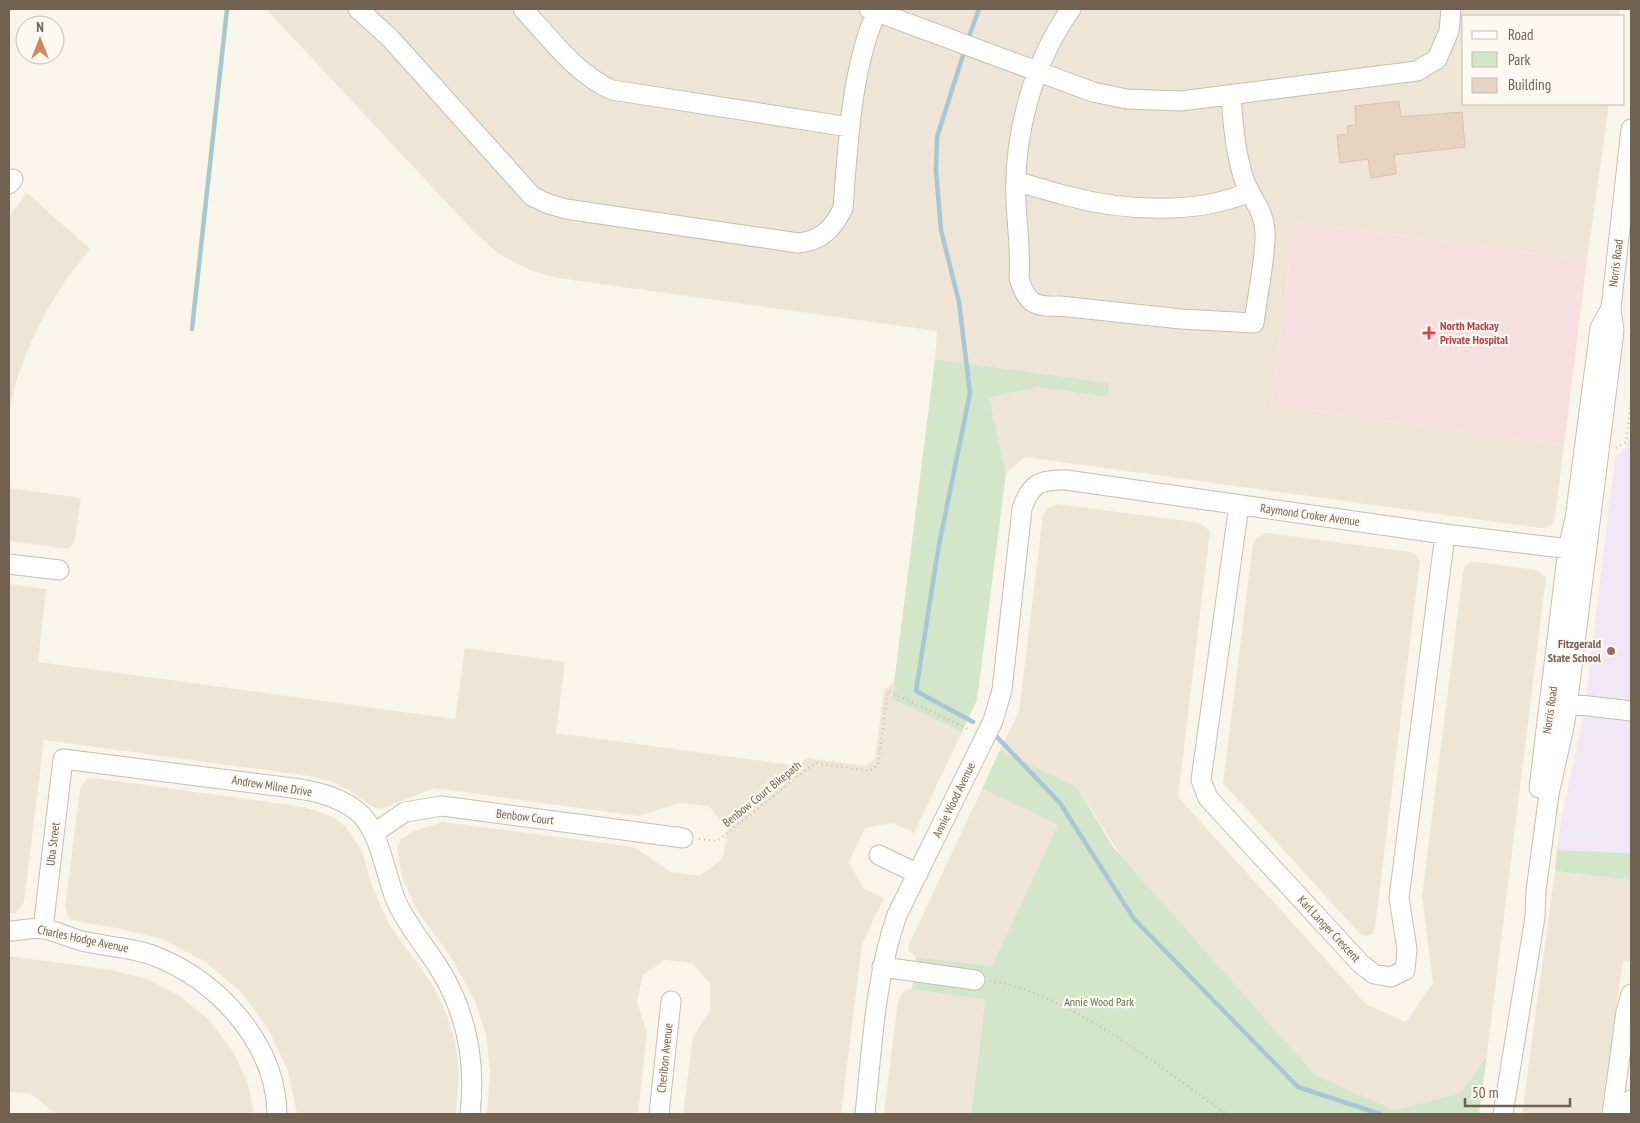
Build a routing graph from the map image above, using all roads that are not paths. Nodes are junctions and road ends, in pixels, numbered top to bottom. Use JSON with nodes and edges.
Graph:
{"nodes":[{"id":1,"x":358,"y":9,"type":"edge"},
{"id":2,"x":523,"y":9,"type":"edge"},
{"id":3,"x":1071,"y":9,"type":"edge"},
{"id":4,"x":1451,"y":9,"type":"edge"},
{"id":5,"x":874,"y":10,"type":"edge"},
{"id":6,"x":1039,"y":72,"type":"junction"},
{"id":7,"x":1231,"y":96,"type":"junction"},
{"id":8,"x":850,"y":127,"type":"junction"},
{"id":9,"x":1631,"y":129,"type":"edge"},
{"id":10,"x":1016,"y":182,"type":"junction"},
{"id":11,"x":1249,"y":192,"type":"junction"},
{"id":12,"x":1035,"y":485,"type":"joint"},
{"id":13,"x":1239,"y":505,"type":"junction"},
{"id":14,"x":1445,"y":534,"type":"junction"},
{"id":15,"x":1577,"y":550,"type":"junction"},
{"id":16,"x":9,"y":564,"type":"edge"},
{"id":17,"x":59,"y":570,"type":"dead end"},
{"id":18,"x":1564,"y":703,"type":"junction"},
{"id":19,"x":1631,"y":711,"type":"edge"},
{"id":20,"x":63,"y":759,"type":"joint"},
{"id":21,"x":374,"y":833,"type":"junction"},
{"id":22,"x":683,"y":838,"type":"road end"},
{"id":23,"x":879,"y":855,"type":"dead end"},
{"id":24,"x":918,"y":874,"type":"junction"},
{"id":25,"x":43,"y":928,"type":"junction"},
{"id":26,"x":9,"y":931,"type":"edge"},
{"id":27,"x":882,"y":967,"type":"junction"},
{"id":28,"x":975,"y":980,"type":"road end"},
{"id":29,"x":1631,"y":994,"type":"edge"},
{"id":30,"x":671,"y":1001,"type":"dead end"},
{"id":31,"x":1628,"y":1026,"type":"edge"},
{"id":32,"x":1625,"y":1069,"type":"edge"},
{"id":33,"x":1631,"y":1100,"type":"edge"},
{"id":34,"x":278,"y":1114,"type":"edge"},
{"id":35,"x":470,"y":1114,"type":"edge"},
{"id":36,"x":659,"y":1114,"type":"edge"},
{"id":37,"x":864,"y":1114,"type":"edge"},
{"id":38,"x":1502,"y":1114,"type":"edge"},
{"id":39,"x":1612,"y":1114,"type":"edge"},
{"id":40,"x":1630,"y":1114,"type":"edge"}],
"edges":[{"from":1,"to":8,"type":"street"},
{"from":2,"to":8,"type":"street"},
{"from":3,"to":6,"type":"street"},
{"from":4,"to":7,"type":"street"},
{"from":5,"to":6,"type":"street"},
{"from":5,"to":8,"type":"street"},
{"from":6,"to":7,"type":"street"},
{"from":6,"to":10,"type":"street"},
{"from":7,"to":11,"type":"street"},
{"from":9,"to":15,"type":"street","name":"Norris Road"},
{"from":10,"to":11,"type":"street"},
{"from":10,"to":11,"type":"street"},
{"from":12,"to":13,"type":"street","name":"Raymond Croker Avenue"},
{"from":12,"to":24,"type":"street","name":"Annie Wood Avenue"},
{"from":13,"to":14,"type":"street","name":"Raymond Croker Avenue"},
{"from":13,"to":14,"type":"street","name":"Karl Langer Crescent"},
{"from":14,"to":15,"type":"street","name":"Raymond Croker Avenue"},
{"from":15,"to":18,"type":"street","name":"Norris Road"},
{"from":15,"to":18,"type":"street","name":"Norris Road"},
{"from":16,"to":17,"type":"street"},
{"from":18,"to":19,"type":"street"},
{"from":18,"to":38,"type":"street","name":"Norris Road"},
{"from":18,"to":38,"type":"street","name":"Norris Road"},
{"from":20,"to":21,"type":"street","name":"Andrew Milne Drive"},
{"from":20,"to":25,"type":"street","name":"Uba Street"},
{"from":21,"to":22,"type":"street","name":"Benbow Court"},
{"from":21,"to":35,"type":"street","name":"Andrew Milne Drive"},
{"from":23,"to":24,"type":"street"},
{"from":24,"to":27,"type":"street","name":"Annie Wood Avenue"},
{"from":25,"to":26,"type":"street","name":"Charles Hodge Avenue"},
{"from":25,"to":34,"type":"street","name":"Charles Hodge Avenue"},
{"from":27,"to":28,"type":"street"},
{"from":27,"to":37,"type":"street","name":"Annie Wood Avenue"},
{"from":29,"to":31,"type":"street"},
{"from":30,"to":36,"type":"street","name":"Cheribon Avenue"},
{"from":31,"to":32,"type":"street"},
{"from":32,"to":39,"type":"street"},
{"from":33,"to":40,"type":"street"}]}
